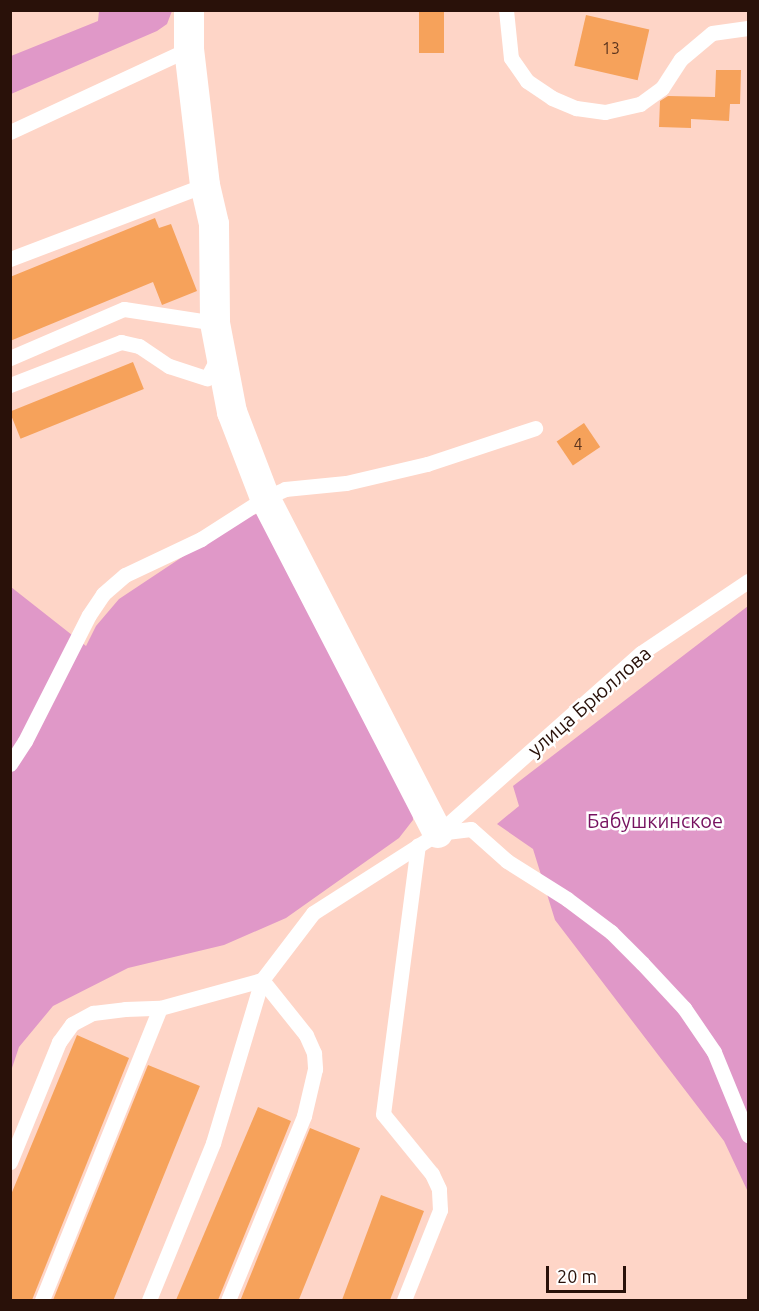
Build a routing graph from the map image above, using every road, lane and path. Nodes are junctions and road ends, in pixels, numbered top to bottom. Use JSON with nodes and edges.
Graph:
{"nodes":[{"id":1,"x":189,"y":10,"type":"edge"},
{"id":2,"x":506,"y":10,"type":"edge"},
{"id":3,"x":748,"y":28,"type":"edge"},
{"id":4,"x":189,"y":49,"type":"junction"},
{"id":5,"x":10,"y":132,"type":"edge"},
{"id":6,"x":205,"y":185,"type":"junction"},
{"id":7,"x":10,"y":259,"type":"edge"},
{"id":8,"x":215,"y":323,"type":"junction"},
{"id":9,"x":220,"y":354,"type":"junction"},
{"id":10,"x":10,"y":358,"type":"edge"},
{"id":11,"x":10,"y":385,"type":"edge"},
{"id":12,"x":535,"y":428,"type":"dead end"},
{"id":13,"x":265,"y":498,"type":"junction"},
{"id":14,"x":748,"y":581,"type":"edge"},
{"id":15,"x":10,"y":764,"type":"edge"},
{"id":16,"x":428,"y":839,"type":"junction"},
{"id":17,"x":262,"y":980,"type":"junction"},
{"id":18,"x":160,"y":1008,"type":"junction"},
{"id":19,"x":748,"y":1135,"type":"edge"},
{"id":20,"x":10,"y":1162,"type":"edge"},
{"id":21,"x":42,"y":1300,"type":"edge"},
{"id":22,"x":149,"y":1300,"type":"edge"},
{"id":23,"x":228,"y":1300,"type":"edge"},
{"id":24,"x":404,"y":1300,"type":"edge"}],
"edges":[{"from":1,"to":4,"type":"street"},
{"from":2,"to":3,"type":"lane"},
{"from":4,"to":5,"type":"lane"},
{"from":4,"to":6,"type":"street"},
{"from":6,"to":7,"type":"lane"},
{"from":6,"to":8,"type":"street"},
{"from":8,"to":9,"type":"street"},
{"from":8,"to":10,"type":"lane"},
{"from":9,"to":11,"type":"lane"},
{"from":9,"to":13,"type":"street"},
{"from":12,"to":13,"type":"lane"},
{"from":13,"to":15,"type":"lane"},
{"from":13,"to":16,"type":"street"},
{"from":14,"to":16,"type":"lane","name":"улица Брюллова"},
{"from":16,"to":17,"type":"lane","name":"улица Брюллова"},
{"from":16,"to":19,"type":"lane"},
{"from":16,"to":24,"type":"lane"},
{"from":17,"to":18,"type":"lane"},
{"from":17,"to":22,"type":"lane","name":"улица Брюллова"},
{"from":17,"to":23,"type":"lane"},
{"from":18,"to":20,"type":"lane"},
{"from":18,"to":21,"type":"lane"}]}
